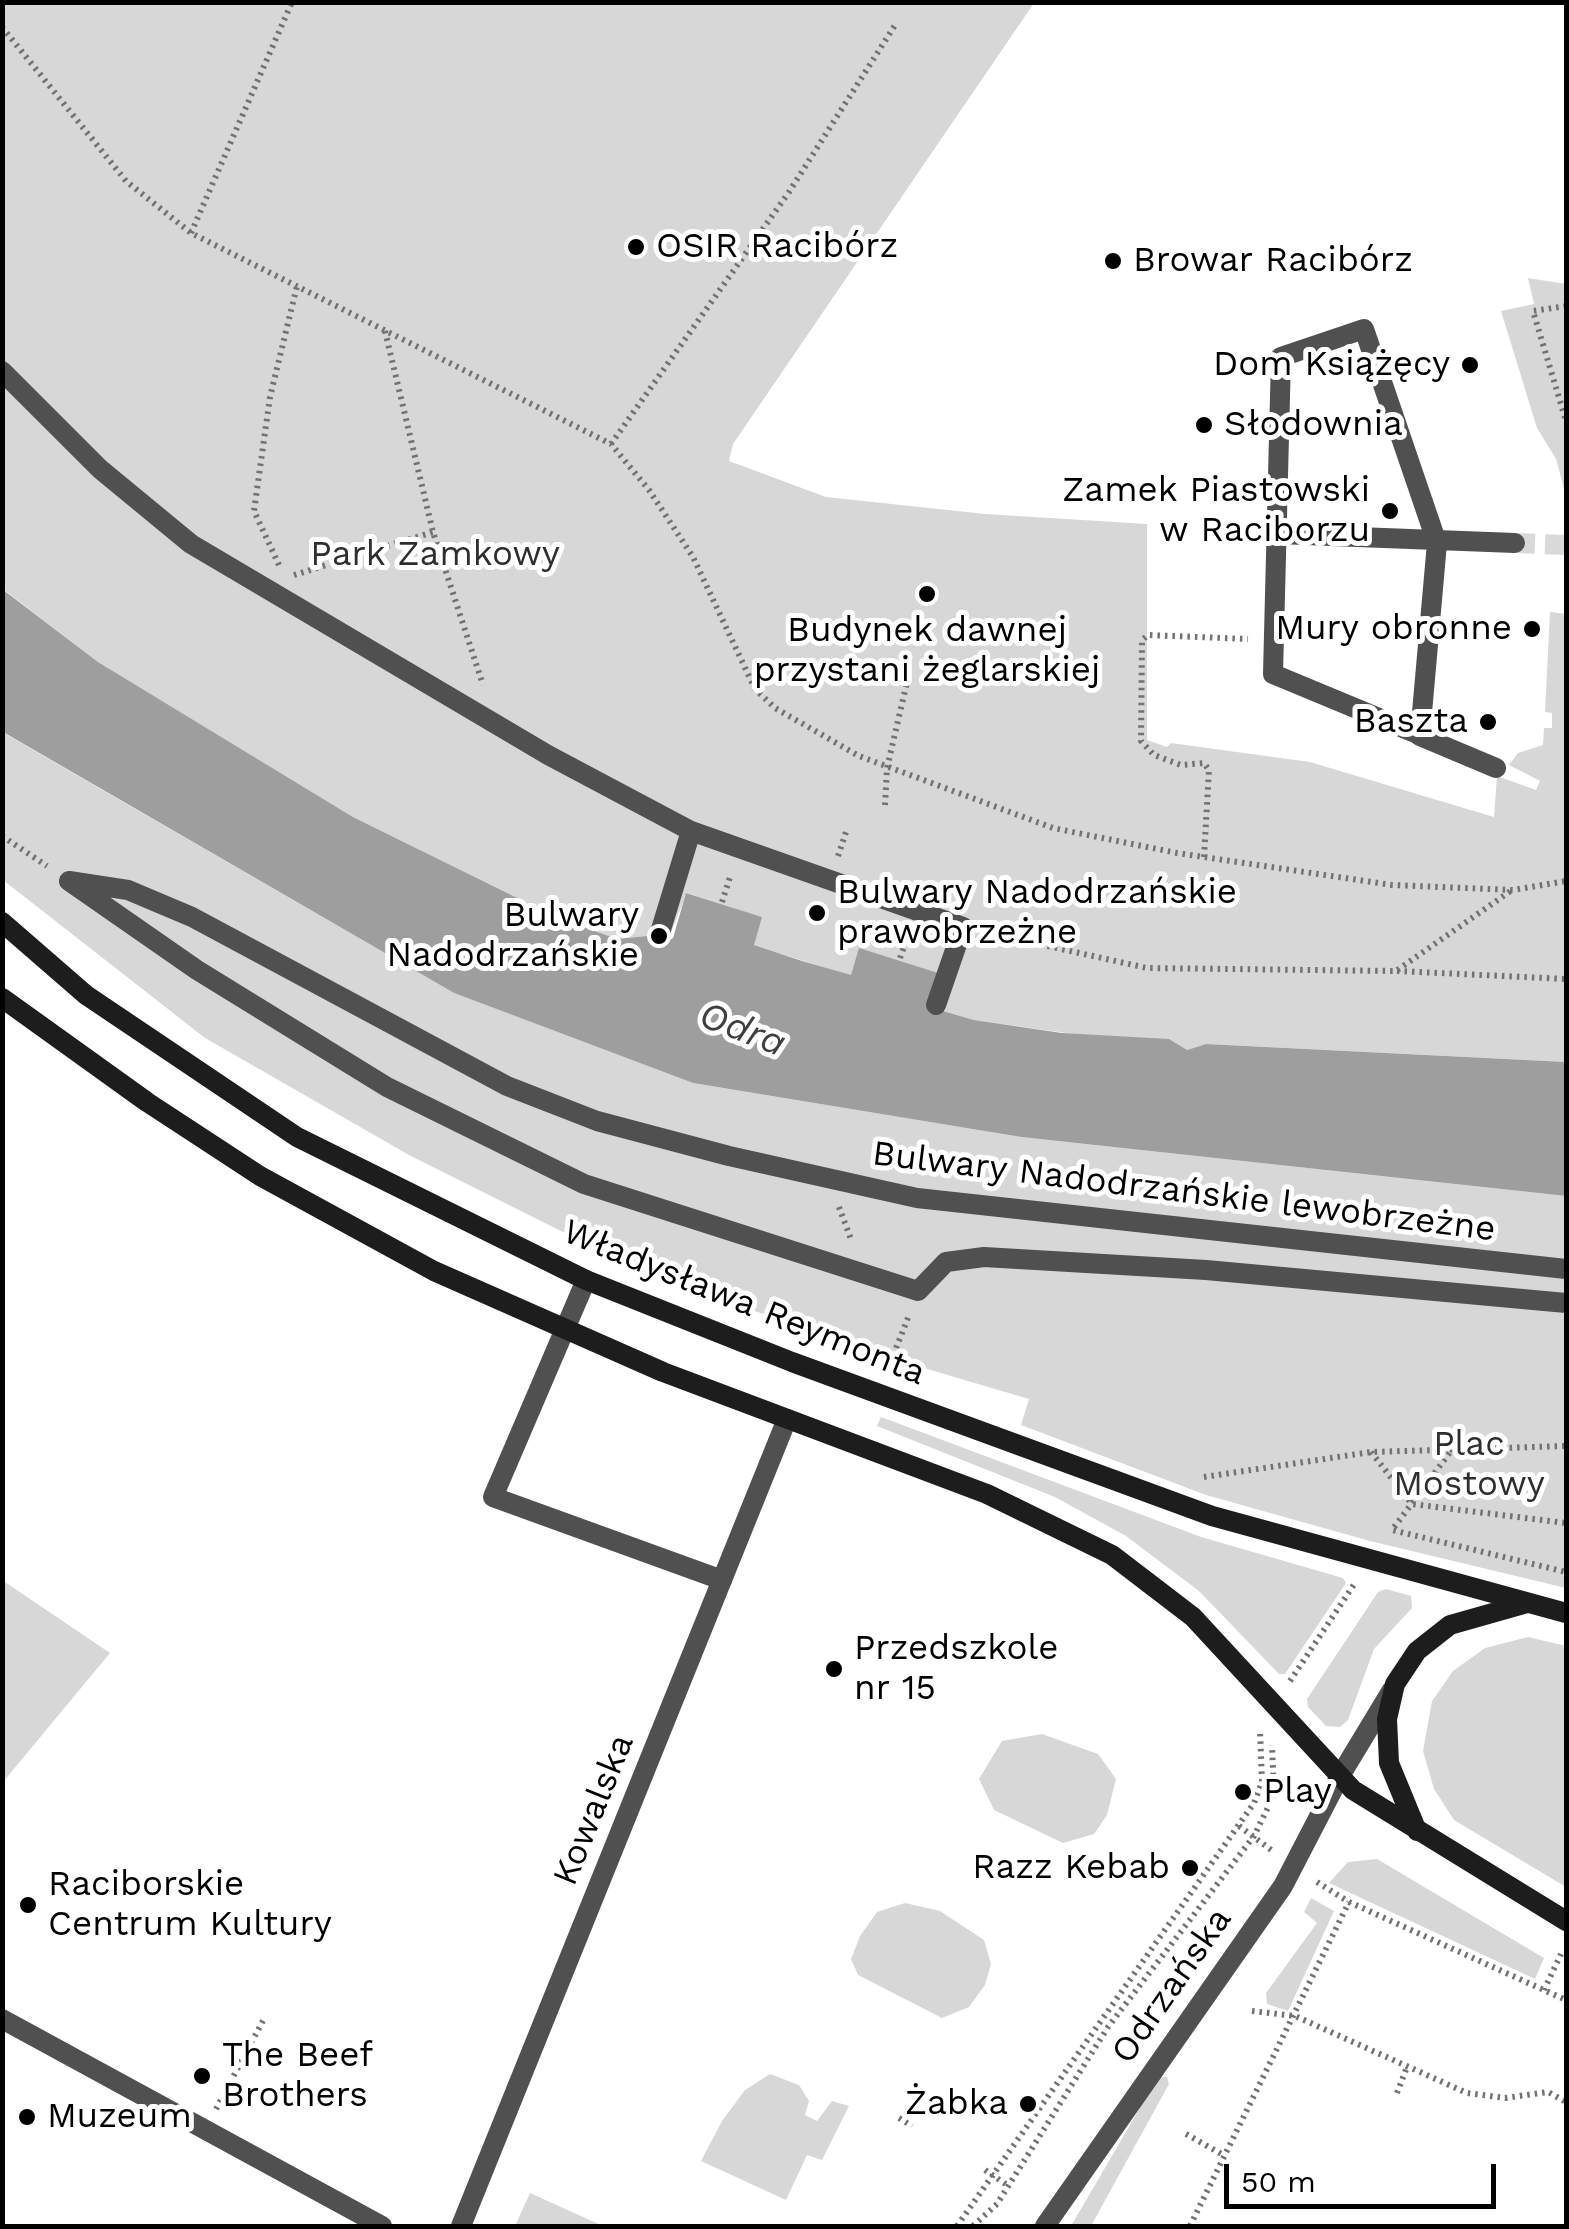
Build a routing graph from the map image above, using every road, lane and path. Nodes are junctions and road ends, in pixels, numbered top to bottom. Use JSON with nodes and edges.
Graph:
{"nodes":[{"id":1,"x":292,"y":2,"type":"edge"},
{"id":2,"x":897,"y":22,"type":"dead end"},
{"id":3,"x":2,"y":27,"type":"edge"},
{"id":4,"x":191,"y":234,"type":"junction"},
{"id":5,"x":297,"y":286,"type":"junction"},
{"id":6,"x":1566,"y":306,"type":"edge"},
{"id":7,"x":384,"y":330,"type":"junction"},
{"id":8,"x":2,"y":371,"type":"edge"},
{"id":9,"x":1566,"y":420,"type":"edge"},
{"id":10,"x":611,"y":444,"type":"junction"},
{"id":11,"x":433,"y":532,"type":"junction"},
{"id":12,"x":1279,"y":534,"type":"junction"},
{"id":13,"x":1436,"y":543,"type":"junction"},
{"id":14,"x":1515,"y":543,"type":"tunnel mouth"},
{"id":15,"x":1274,"y":640,"type":"junction"},
{"id":16,"x":908,"y":678,"type":"dead end"},
{"id":17,"x":494,"y":724,"type":"junction"},
{"id":18,"x":1420,"y":735,"type":"junction"},
{"id":19,"x":887,"y":768,"type":"junction"},
{"id":20,"x":1496,"y":768,"type":"dead end"},
{"id":21,"x":885,"y":805,"type":"dead end"},
{"id":22,"x":691,"y":831,"type":"junction"},
{"id":23,"x":2,"y":836,"type":"edge"},
{"id":24,"x":1204,"y":856,"type":"junction"},
{"id":25,"x":69,"y":880,"type":"junction"},
{"id":26,"x":1566,"y":881,"type":"edge"},
{"id":27,"x":1513,"y":890,"type":"junction"},
{"id":28,"x":2,"y":922,"type":"edge"},
{"id":29,"x":988,"y":933,"type":"dead end"},
{"id":30,"x":659,"y":936,"type":"dead end"},
{"id":31,"x":1396,"y":971,"type":"junction"},
{"id":32,"x":1566,"y":979,"type":"edge"},
{"id":33,"x":2,"y":998,"type":"edge"},
{"id":34,"x":936,"y":1005,"type":"dead end"},
{"id":35,"x":829,"y":1179,"type":"junction"},
{"id":36,"x":1566,"y":1269,"type":"edge"},
{"id":37,"x":866,"y":1275,"type":"junction"},
{"id":38,"x":586,"y":1280,"type":"junction"},
{"id":39,"x":918,"y":1291,"type":"junction"},
{"id":40,"x":1566,"y":1303,"type":"edge"},
{"id":41,"x":562,"y":1330,"type":"junction"},
{"id":42,"x":888,"y":1368,"type":"dead end"},
{"id":43,"x":787,"y":1419,"type":"junction"},
{"id":44,"x":1455,"y":1446,"type":"junction"},
{"id":45,"x":1566,"y":1446,"type":"edge"},
{"id":46,"x":1371,"y":1452,"type":"junction"},
{"id":47,"x":1204,"y":1478,"type":"dead end"},
{"id":48,"x":1412,"y":1504,"type":"junction"},
{"id":49,"x":1566,"y":1523,"type":"edge"},
{"id":50,"x":1370,"y":1561,"type":"junction"},
{"id":51,"x":1566,"y":1572,"type":"edge"},
{"id":52,"x":722,"y":1580,"type":"junction"},
{"id":53,"x":1530,"y":1603,"type":"junction"},
{"id":54,"x":1566,"y":1614,"type":"edge"},
{"id":55,"x":1396,"y":1684,"type":"junction"},
{"id":56,"x":1275,"y":1703,"type":"junction"},
{"id":57,"x":1260,"y":1726,"type":"dead end"},
{"id":58,"x":1273,"y":1742,"type":"dead end"},
{"id":59,"x":1340,"y":1776,"type":"junction"},
{"id":60,"x":1238,"y":1826,"type":"junction"},
{"id":61,"x":1417,"y":1831,"type":"junction"},
{"id":62,"x":1254,"y":1836,"type":"junction"},
{"id":63,"x":1293,"y":1866,"type":"junction"},
{"id":64,"x":1350,"y":1902,"type":"junction"},
{"id":65,"x":1566,"y":1921,"type":"edge"},
{"id":66,"x":1561,"y":1954,"type":"dead end"},
{"id":67,"x":1544,"y":1990,"type":"junction"},
{"id":68,"x":1566,"y":2000,"type":"edge"},
{"id":69,"x":1252,"y":2011,"type":"dead end"},
{"id":70,"x":1296,"y":2016,"type":"junction"},
{"id":71,"x":265,"y":2017,"type":"dead end"},
{"id":72,"x":2,"y":2019,"type":"edge"},
{"id":73,"x":1407,"y":2067,"type":"junction"},
{"id":74,"x":1397,"y":2092,"type":"dead end"},
{"id":75,"x":1566,"y":2102,"type":"edge"},
{"id":76,"x":900,"y":2118,"type":"dead end"},
{"id":77,"x":912,"y":2126,"type":"dead end"},
{"id":78,"x":204,"y":2132,"type":"junction"},
{"id":79,"x":1186,"y":2134,"type":"dead end"},
{"id":80,"x":1225,"y":2156,"type":"junction"},
{"id":81,"x":984,"y":2170,"type":"dead end"},
{"id":82,"x":993,"y":2176,"type":"junction"},
{"id":83,"x":1008,"y":2184,"type":"junction"},
{"id":84,"x":382,"y":2226,"type":"edge"},
{"id":85,"x":461,"y":2226,"type":"edge"},
{"id":86,"x":957,"y":2226,"type":"edge"},
{"id":87,"x":973,"y":2226,"type":"edge"},
{"id":88,"x":1045,"y":2226,"type":"edge"},
{"id":89,"x":1190,"y":2226,"type":"edge"}],
"edges":[{"from":1,"to":4,"type":"path"},
{"from":2,"to":10,"type":"path"},
{"from":3,"to":4,"type":"path"},
{"from":4,"to":5,"type":"path"},
{"from":5,"to":7,"type":"path"},
{"from":5,"to":11,"type":"path"},
{"from":6,"to":9,"type":"path"},
{"from":7,"to":10,"type":"path"},
{"from":7,"to":11,"type":"path"},
{"from":8,"to":17,"type":"street"},
{"from":10,"to":19,"type":"path"},
{"from":11,"to":17,"type":"path"},
{"from":12,"to":13,"type":"street"},
{"from":12,"to":13,"type":"street"},
{"from":12,"to":15,"type":"street"},
{"from":13,"to":14,"type":"street"},
{"from":13,"to":18,"type":"street"},
{"from":15,"to":18,"type":"street"},
{"from":15,"to":24,"type":"path"},
{"from":16,"to":19,"type":"path"},
{"from":17,"to":22,"type":"street"},
{"from":18,"to":20,"type":"street"},
{"from":19,"to":21,"type":"path"},
{"from":19,"to":24,"type":"path"},
{"from":22,"to":30,"type":"street"},
{"from":22,"to":34,"type":"street"},
{"from":23,"to":25,"type":"path"},
{"from":24,"to":27,"type":"path"},
{"from":25,"to":35,"type":"street","name":"Bulwary Nadodrzańskie lewobrzeżne"},
{"from":25,"to":37,"type":"street"},
{"from":26,"to":27,"type":"path"},
{"from":27,"to":31,"type":"path"},
{"from":28,"to":38,"type":"main road","name":"Władysława Reymonta"},
{"from":29,"to":31,"type":"path"},
{"from":31,"to":32,"type":"path"},
{"from":33,"to":41,"type":"main road"},
{"from":35,"to":36,"type":"street","name":"Bulwary Nadodrzańskie lewobrzeżne"},
{"from":35,"to":37,"type":"path"},
{"from":37,"to":39,"type":"street"},
{"from":38,"to":41,"type":"street"},
{"from":38,"to":50,"type":"main road","name":"Władysława Reymonta"},
{"from":39,"to":40,"type":"street","name":"Bulwary Nadodrzańskie lewobrzeżne"},
{"from":39,"to":42,"type":"path"},
{"from":41,"to":43,"type":"main road"},
{"from":41,"to":52,"type":"street"},
{"from":43,"to":52,"type":"street","name":"Kowalska"},
{"from":43,"to":56,"type":"main road"},
{"from":44,"to":45,"type":"path"},
{"from":44,"to":46,"type":"path"},
{"from":44,"to":48,"type":"path"},
{"from":46,"to":47,"type":"path"},
{"from":46,"to":48,"type":"path"},
{"from":48,"to":49,"type":"path"},
{"from":48,"to":51,"type":"path"},
{"from":50,"to":53,"type":"main road","name":"Władysława Reymonta"},
{"from":50,"to":56,"type":"path"},
{"from":52,"to":85,"type":"street","name":"Kowalska"},
{"from":53,"to":54,"type":"main road","name":"Władysława Reymonta"},
{"from":53,"to":55,"type":"main road"},
{"from":55,"to":59,"type":"street"},
{"from":55,"to":61,"type":"main road"},
{"from":56,"to":59,"type":"main road"},
{"from":57,"to":60,"type":"path"},
{"from":58,"to":62,"type":"path"},
{"from":59,"to":61,"type":"main road"},
{"from":59,"to":63,"type":"street","name":"Odrzańska"},
{"from":60,"to":62,"type":"path"},
{"from":60,"to":82,"type":"path"},
{"from":61,"to":65,"type":"main road"},
{"from":62,"to":63,"type":"path"},
{"from":62,"to":83,"type":"path"},
{"from":63,"to":64,"type":"path"},
{"from":63,"to":88,"type":"street","name":"Odrzańska"},
{"from":64,"to":67,"type":"path"},
{"from":64,"to":70,"type":"path"},
{"from":66,"to":67,"type":"path"},
{"from":67,"to":68,"type":"path"},
{"from":69,"to":70,"type":"path"},
{"from":70,"to":73,"type":"path"},
{"from":70,"to":80,"type":"path"},
{"from":71,"to":78,"type":"path"},
{"from":72,"to":78,"type":"street"},
{"from":73,"to":74,"type":"path"},
{"from":73,"to":75,"type":"path"},
{"from":76,"to":77,"type":"path"},
{"from":78,"to":84,"type":"street"},
{"from":79,"to":80,"type":"path"},
{"from":80,"to":89,"type":"path"},
{"from":81,"to":82,"type":"path"},
{"from":82,"to":83,"type":"path"},
{"from":82,"to":86,"type":"path"},
{"from":83,"to":87,"type":"path"}]}
